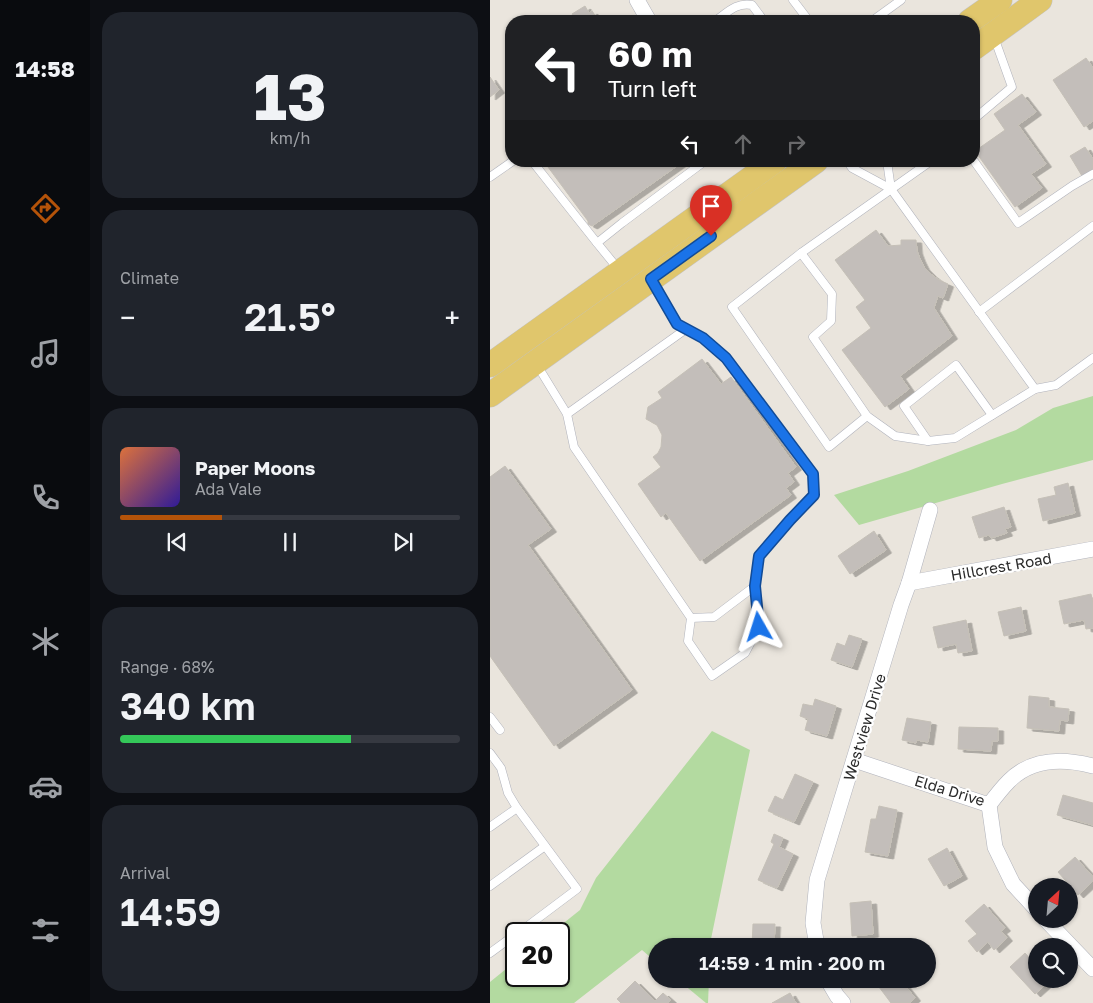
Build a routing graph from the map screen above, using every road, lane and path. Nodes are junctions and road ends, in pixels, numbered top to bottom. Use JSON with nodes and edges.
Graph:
{"nodes":[{"id":1,"x":637,"y":0,"type":"edge"},
{"id":2,"x":792,"y":0,"type":"edge"},
{"id":3,"x":901,"y":0,"type":"edge"},
{"id":4,"x":1000,"y":0,"type":"edge"},
{"id":5,"x":1040,"y":0,"type":"edge"},
{"id":6,"x":646,"y":15,"type":"edge"},
{"id":7,"x":724,"y":15,"type":"edge"},
{"id":8,"x":760,"y":15,"type":"edge"},
{"id":9,"x":804,"y":15,"type":"edge"},
{"id":10,"x":880,"y":15,"type":"edge"},
{"id":11,"x":979,"y":15,"type":"edge"},
{"id":12,"x":993,"y":34,"type":"junction"},
{"id":13,"x":980,"y":44,"type":"edge"},
{"id":14,"x":980,"y":114,"type":"edge"},
{"id":15,"x":505,"y":167,"type":"edge"},
{"id":16,"x":537,"y":167,"type":"edge"},
{"id":17,"x":697,"y":167,"type":"edge"},
{"id":18,"x":767,"y":167,"type":"edge"},
{"id":19,"x":808,"y":167,"type":"edge"},
{"id":20,"x":851,"y":167,"type":"edge"},
{"id":21,"x":888,"y":167,"type":"edge"},
{"id":22,"x":922,"y":167,"type":"edge"},
{"id":23,"x":978,"y":167,"type":"edge"},
{"id":24,"x":1093,"y":174,"type":"edge"},
{"id":25,"x":490,"y":177,"type":"edge"},
{"id":26,"x":891,"y":189,"type":"junction"},
{"id":27,"x":1093,"y":226,"type":"edge"},
{"id":28,"x":597,"y":243,"type":"junction"},
{"id":29,"x":801,"y":253,"type":"junction"},
{"id":30,"x":621,"y":271,"type":"junction"},
{"id":31,"x":651,"y":279,"type":"junction"},
{"id":32,"x":979,"y":312,"type":"junction"},
{"id":33,"x":686,"y":329,"type":"junction"},
{"id":34,"x":1093,"y":358,"type":"edge"},
{"id":35,"x":536,"y":362,"type":"junction"},
{"id":36,"x":490,"y":365,"type":"edge"},
{"id":37,"x":1035,"y":389,"type":"junction"},
{"id":38,"x":490,"y":395,"type":"edge"},
{"id":39,"x":567,"y":414,"type":"junction"},
{"id":40,"x":992,"y":415,"type":"junction"},
{"id":41,"x":867,"y":416,"type":"junction"},
{"id":42,"x":928,"y":441,"type":"junction"},
{"id":43,"x":930,"y":510,"type":"dead end"},
{"id":44,"x":1093,"y":549,"type":"edge"},
{"id":45,"x":909,"y":583,"type":"junction"},
{"id":46,"x":755,"y":586,"type":"junction"},
{"id":47,"x":691,"y":618,"type":"junction"},
{"id":48,"x":490,"y":716,"type":"edge"},
{"id":49,"x":500,"y":730,"type":"dead end"},
{"id":50,"x":490,"y":752,"type":"edge"},
{"id":51,"x":854,"y":760,"type":"junction"},
{"id":52,"x":1093,"y":766,"type":"edge"},
{"id":53,"x":989,"y":805,"type":"junction"},
{"id":54,"x":517,"y":808,"type":"junction"},
{"id":55,"x":490,"y":827,"type":"edge"},
{"id":56,"x":545,"y":846,"type":"junction"},
{"id":57,"x":490,"y":886,"type":"edge"},
{"id":58,"x":1028,"y":900,"type":"edge"},
{"id":59,"x":533,"y":922,"type":"edge"},
{"id":60,"x":1054,"y":928,"type":"edge"},
{"id":61,"x":816,"y":938,"type":"edge"},
{"id":62,"x":505,"y":943,"type":"edge"},
{"id":63,"x":490,"y":954,"type":"edge"},
{"id":64,"x":1093,"y":969,"type":"edge"},
{"id":65,"x":832,"y":988,"type":"edge"},
{"id":66,"x":843,"y":1003,"type":"edge"}],
"edges":[{"from":1,"to":6,"type":"street"},
{"from":2,"to":9,"type":"lane"},
{"from":3,"to":10,"type":"lane"},
{"from":4,"to":11,"type":"main road"},
{"from":5,"to":12,"type":"main road"},
{"from":7,"to":8,"type":"lane"},
{"from":12,"to":13,"type":"main road"},
{"from":12,"to":14,"type":"lane"},
{"from":15,"to":25,"type":"lane"},
{"from":16,"to":28,"type":"lane"},
{"from":17,"to":28,"type":"lane"},
{"from":18,"to":30,"type":"main road"},
{"from":19,"to":31,"type":"main road"},
{"from":20,"to":26,"type":"lane"},
{"from":21,"to":26,"type":"lane"},
{"from":22,"to":26,"type":"lane"},
{"from":23,"to":24,"type":"lane"},
{"from":26,"to":29,"type":"lane"},
{"from":26,"to":32,"type":"lane"},
{"from":27,"to":32,"type":"lane"},
{"from":28,"to":30,"type":"lane"},
{"from":29,"to":41,"type":"lane"},
{"from":29,"to":41,"type":"lane"},
{"from":30,"to":36,"type":"main road"},
{"from":31,"to":33,"type":"lane"},
{"from":31,"to":35,"type":"main road"},
{"from":32,"to":37,"type":"lane"},
{"from":33,"to":39,"type":"lane"},
{"from":33,"to":46,"type":"lane"},
{"from":34,"to":37,"type":"lane"},
{"from":35,"to":38,"type":"main road"},
{"from":35,"to":39,"type":"lane"},
{"from":37,"to":40,"type":"lane"},
{"from":39,"to":47,"type":"lane"},
{"from":40,"to":42,"type":"lane"},
{"from":40,"to":42,"type":"lane"},
{"from":41,"to":42,"type":"lane"},
{"from":43,"to":45,"type":"street","name":"Westview Drive"},
{"from":44,"to":45,"type":"street","name":"Hillcrest Road"},
{"from":45,"to":51,"type":"street","name":"Westview Drive"},
{"from":46,"to":47,"type":"lane"},
{"from":46,"to":47,"type":"lane"},
{"from":48,"to":49,"type":"lane"},
{"from":50,"to":54,"type":"lane"},
{"from":51,"to":53,"type":"street","name":"Elda Drive"},
{"from":51,"to":61,"type":"street","name":"Westview Drive"},
{"from":52,"to":53,"type":"street","name":"Elda Drive"},
{"from":53,"to":58,"type":"street"},
{"from":54,"to":55,"type":"lane"},
{"from":54,"to":56,"type":"lane"},
{"from":56,"to":57,"type":"lane"},
{"from":56,"to":59,"type":"lane"},
{"from":60,"to":64,"type":"street"},
{"from":62,"to":63,"type":"lane"},
{"from":65,"to":66,"type":"street"}]}
